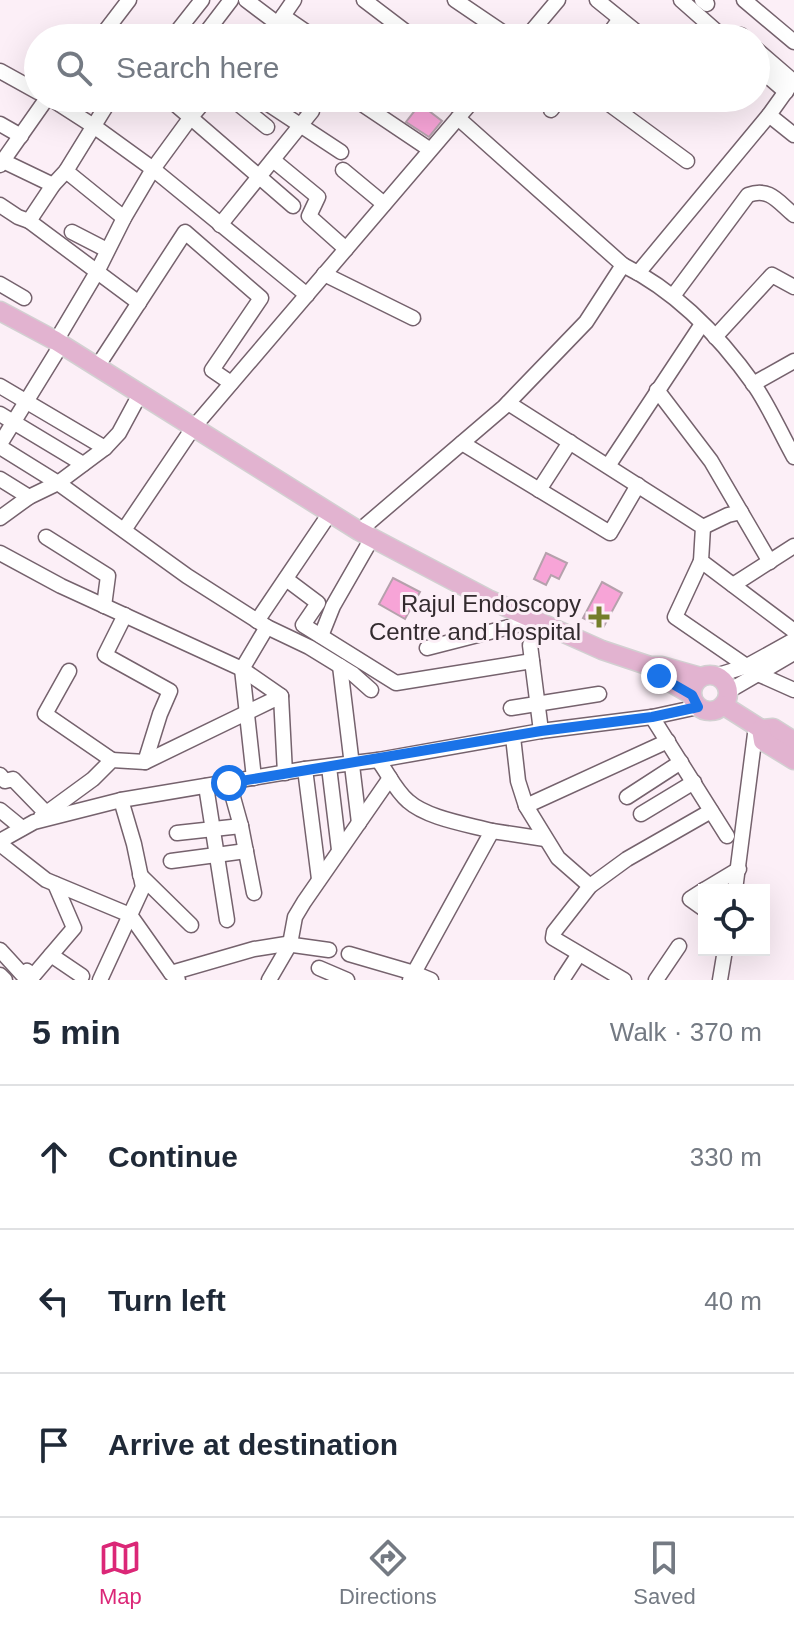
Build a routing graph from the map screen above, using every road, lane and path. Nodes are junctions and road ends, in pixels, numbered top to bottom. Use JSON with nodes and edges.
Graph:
{"nodes":[{"id":1,"x":129,"y":0,"type":"edge"},
{"id":2,"x":202,"y":0,"type":"edge"},
{"id":3,"x":231,"y":0,"type":"edge"},
{"id":4,"x":294,"y":0,"type":"edge"},
{"id":5,"x":364,"y":0,"type":"edge"},
{"id":6,"x":455,"y":0,"type":"edge"},
{"id":7,"x":558,"y":0,"type":"edge"},
{"id":8,"x":597,"y":0,"type":"edge"},
{"id":9,"x":681,"y":0,"type":"edge"},
{"id":10,"x":744,"y":0,"type":"edge"},
{"id":11,"x":255,"y":3,"type":"edge"},
{"id":12,"x":283,"y":16,"type":"junction"},
{"id":13,"x":620,"y":19,"type":"junction"},
{"id":14,"x":111,"y":24,"type":"edge"},
{"id":15,"x":183,"y":24,"type":"edge"},
{"id":16,"x":213,"y":24,"type":"edge"},
{"id":17,"x":295,"y":24,"type":"edge"},
{"id":18,"x":396,"y":24,"type":"edge"},
{"id":19,"x":490,"y":24,"type":"edge"},
{"id":20,"x":538,"y":24,"type":"edge"},
{"id":21,"x":616,"y":24,"type":"edge"},
{"id":22,"x":626,"y":24,"type":"edge"},
{"id":23,"x":708,"y":24,"type":"edge"},
{"id":24,"x":794,"y":42,"type":"edge"},
{"id":25,"x":770,"y":63,"type":"edge"},
{"id":26,"x":0,"y":71,"type":"edge"},
{"id":27,"x":770,"y":74,"type":"edge"},
{"id":28,"x":24,"y":84,"type":"edge"},
{"id":29,"x":791,"y":85,"type":"edge"},
{"id":30,"x":38,"y":112,"type":"edge"},
{"id":31,"x":71,"y":112,"type":"edge"},
{"id":32,"x":103,"y":112,"type":"edge"},
{"id":33,"x":185,"y":112,"type":"edge"},
{"id":34,"x":195,"y":112,"type":"edge"},
{"id":35,"x":248,"y":112,"type":"edge"},
{"id":36,"x":281,"y":112,"type":"edge"},
{"id":37,"x":311,"y":112,"type":"edge"},
{"id":38,"x":374,"y":112,"type":"edge"},
{"id":39,"x":463,"y":112,"type":"edge"},
{"id":40,"x":620,"y":112,"type":"edge"},
{"id":41,"x":769,"y":115,"type":"junction"},
{"id":42,"x":191,"y":117,"type":"junction"},
{"id":43,"x":458,"y":118,"type":"junction"},
{"id":44,"x":0,"y":124,"type":"edge"},
{"id":45,"x":301,"y":125,"type":"junction"},
{"id":46,"x":95,"y":127,"type":"junction"},
{"id":47,"x":267,"y":127,"type":"dead end"},
{"id":48,"x":794,"y":135,"type":"edge"},
{"id":49,"x":21,"y":136,"type":"junction"},
{"id":50,"x":429,"y":149,"type":"junction"},
{"id":51,"x":341,"y":152,"type":"dead end"},
{"id":52,"x":273,"y":160,"type":"junction"},
{"id":53,"x":687,"y":161,"type":"dead end"},
{"id":54,"x":2,"y":163,"type":"edge"},
{"id":55,"x":153,"y":169,"type":"junction"},
{"id":56,"x":343,"y":170,"type":"dead end"},
{"id":57,"x":66,"y":171,"type":"junction"},
{"id":58,"x":259,"y":176,"type":"junction"},
{"id":59,"x":53,"y":185,"type":"junction"},
{"id":60,"x":384,"y":204,"type":"junction"},
{"id":61,"x":0,"y":205,"type":"edge"},
{"id":62,"x":293,"y":206,"type":"dead end"},
{"id":63,"x":794,"y":215,"type":"edge"},
{"id":64,"x":124,"y":218,"type":"junction"},
{"id":65,"x":29,"y":221,"type":"junction"},
{"id":66,"x":220,"y":225,"type":"junction"},
{"id":67,"x":72,"y":232,"type":"dead end"},
{"id":68,"x":346,"y":249,"type":"junction"},
{"id":69,"x":107,"y":250,"type":"junction"},
{"id":70,"x":623,"y":265,"type":"junction"},
{"id":71,"x":97,"y":272,"type":"junction"},
{"id":72,"x":638,"y":273,"type":"junction"},
{"id":73,"x":324,"y":274,"type":"junction"},
{"id":74,"x":0,"y":284,"type":"edge"},
{"id":75,"x":794,"y":287,"type":"edge"},
{"id":76,"x":307,"y":295,"type":"junction"},
{"id":77,"x":673,"y":296,"type":"junction"},
{"id":78,"x":24,"y":298,"type":"dead end"},
{"id":79,"x":139,"y":303,"type":"junction"},
{"id":80,"x":0,"y":311,"type":"edge"},
{"id":81,"x":413,"y":318,"type":"dead end"},
{"id":82,"x":702,"y":324,"type":"junction"},
{"id":83,"x":715,"y":337,"type":"junction"},
{"id":84,"x":58,"y":343,"type":"junction"},
{"id":85,"x":794,"y":361,"type":"edge"},
{"id":86,"x":97,"y":367,"type":"junction"},
{"id":87,"x":231,"y":383,"type":"junction"},
{"id":88,"x":753,"y":384,"type":"junction"},
{"id":89,"x":0,"y":386,"type":"edge"},
{"id":90,"x":657,"y":390,"type":"junction"},
{"id":91,"x":140,"y":394,"type":"junction"},
{"id":92,"x":26,"y":401,"type":"junction"},
{"id":93,"x":508,"y":403,"type":"junction"},
{"id":94,"x":7,"y":418,"type":"edge"},
{"id":95,"x":193,"y":428,"type":"junction"},
{"id":96,"x":570,"y":442,"type":"junction"},
{"id":97,"x":462,"y":443,"type":"junction"},
{"id":98,"x":0,"y":446,"type":"edge"},
{"id":99,"x":105,"y":448,"type":"junction"},
{"id":100,"x":793,"y":454,"type":"edge"},
{"id":101,"x":83,"y":464,"type":"junction"},
{"id":102,"x":608,"y":466,"type":"junction"},
{"id":103,"x":0,"y":479,"type":"edge"},
{"id":104,"x":58,"y":483,"type":"junction"},
{"id":105,"x":638,"y":485,"type":"junction"},
{"id":106,"x":539,"y":490,"type":"junction"},
{"id":107,"x":29,"y":497,"type":"junction"},
{"id":108,"x":741,"y":512,"type":"junction"},
{"id":109,"x":330,"y":513,"type":"junction"},
{"id":110,"x":0,"y":518,"type":"edge"},
{"id":111,"x":703,"y":527,"type":"junction"},
{"id":112,"x":124,"y":530,"type":"junction"},
{"id":113,"x":366,"y":535,"type":"junction"},
{"id":114,"x":46,"y":537,"type":"dead end"},
{"id":115,"x":794,"y":546,"type":"edge"},
{"id":116,"x":0,"y":553,"type":"edge"},
{"id":117,"x":701,"y":561,"type":"junction"},
{"id":118,"x":770,"y":562,"type":"junction"},
{"id":119,"x":286,"y":579,"type":"junction"},
{"id":120,"x":733,"y":585,"type":"junction"},
{"id":121,"x":104,"y":606,"type":"junction"},
{"id":122,"x":125,"y":615,"type":"junction"},
{"id":123,"x":536,"y":620,"type":"junction"},
{"id":124,"x":262,"y":624,"type":"junction"},
{"id":125,"x":794,"y":631,"type":"edge"},
{"id":126,"x":321,"y":636,"type":"junction"},
{"id":127,"x":794,"y":640,"type":"edge"},
{"id":128,"x":530,"y":645,"type":"dead end"},
{"id":129,"x":427,"y":648,"type":"dead end"},
{"id":130,"x":794,"y":653,"type":"edge"},
{"id":131,"x":532,"y":661,"type":"junction"},
{"id":132,"x":340,"y":666,"type":"junction"},
{"id":133,"x":650,"y":666,"type":"junction"},
{"id":134,"x":242,"y":669,"type":"junction"},
{"id":135,"x":752,"y":670,"type":"junction"},
{"id":136,"x":69,"y":671,"type":"dead end"},
{"id":137,"x":708,"y":677,"type":"junction"},
{"id":138,"x":371,"y":690,"type":"dead end"},
{"id":139,"x":794,"y":690,"type":"edge"},
{"id":140,"x":599,"y":694,"type":"dead end"},
{"id":141,"x":281,"y":696,"type":"junction"},
{"id":142,"x":725,"y":698,"type":"junction"},
{"id":143,"x":695,"y":701,"type":"junction"},
{"id":144,"x":538,"y":704,"type":"junction"},
{"id":145,"x":511,"y":708,"type":"dead end"},
{"id":146,"x":247,"y":713,"type":"junction"},
{"id":147,"x":652,"y":717,"type":"junction"},
{"id":148,"x":758,"y":727,"type":"junction"},
{"id":149,"x":541,"y":731,"type":"junction"},
{"id":150,"x":513,"y":737,"type":"junction"},
{"id":151,"x":668,"y":741,"type":"junction"},
{"id":152,"x":794,"y":741,"type":"edge"},
{"id":153,"x":112,"y":760,"type":"junction"},
{"id":154,"x":378,"y":760,"type":"junction"},
{"id":155,"x":794,"y":760,"type":"edge"},
{"id":156,"x":145,"y":762,"type":"junction"},
{"id":157,"x":681,"y":762,"type":"junction"},
{"id":158,"x":352,"y":763,"type":"junction"},
{"id":159,"x":329,"y":767,"type":"junction"},
{"id":160,"x":305,"y":769,"type":"junction"},
{"id":161,"x":285,"y":773,"type":"junction"},
{"id":162,"x":0,"y":775,"type":"edge"},
{"id":163,"x":254,"y":778,"type":"junction"},
{"id":164,"x":390,"y":778,"type":"junction"},
{"id":165,"x":694,"y":782,"type":"junction"},
{"id":166,"x":229,"y":783,"type":"junction"},
{"id":167,"x":206,"y":786,"type":"junction"},
{"id":168,"x":627,"y":797,"type":"dead end"},
{"id":169,"x":121,"y":800,"type":"junction"},
{"id":170,"x":526,"y":806,"type":"junction"},
{"id":171,"x":0,"y":810,"type":"edge"},
{"id":172,"x":711,"y":811,"type":"junction"},
{"id":173,"x":641,"y":814,"type":"dead end"},
{"id":174,"x":34,"y":821,"type":"junction"},
{"id":175,"x":359,"y":823,"type":"junction"},
{"id":176,"x":241,"y":826,"type":"junction"},
{"id":177,"x":213,"y":829,"type":"junction"},
{"id":178,"x":492,"y":831,"type":"junction"},
{"id":179,"x":177,"y":833,"type":"dead end"},
{"id":180,"x":727,"y":836,"type":"dead end"},
{"id":181,"x":545,"y":839,"type":"junction"},
{"id":182,"x":0,"y":842,"type":"edge"},
{"id":183,"x":339,"y":850,"type":"junction"},
{"id":184,"x":246,"y":851,"type":"junction"},
{"id":185,"x":217,"y":855,"type":"junction"},
{"id":186,"x":171,"y":861,"type":"dead end"},
{"id":187,"x":739,"y":869,"type":"junction"},
{"id":188,"x":140,"y":875,"type":"junction"},
{"id":189,"x":319,"y":879,"type":"junction"},
{"id":190,"x":55,"y":884,"type":"junction"},
{"id":191,"x":714,"y":884,"type":"edge"},
{"id":192,"x":736,"y":884,"type":"edge"},
{"id":193,"x":590,"y":886,"type":"junction"},
{"id":194,"x":254,"y":893,"type":"dead end"},
{"id":195,"x":130,"y":915,"type":"junction"},
{"id":196,"x":227,"y":920,"type":"dead end"},
{"id":197,"x":191,"y":925,"type":"dead end"},
{"id":198,"x":290,"y":944,"type":"junction"},
{"id":199,"x":679,"y":946,"type":"dead end"},
{"id":200,"x":0,"y":950,"type":"edge"},
{"id":201,"x":329,"y":950,"type":"dead end"},
{"id":202,"x":349,"y":954,"type":"dead end"},
{"id":203,"x":579,"y":954,"type":"junction"},
{"id":204,"x":51,"y":955,"type":"junction"},
{"id":205,"x":724,"y":956,"type":"edge"},
{"id":206,"x":319,"y":968,"type":"dead end"},
{"id":207,"x":0,"y":975,"type":"edge"},
{"id":208,"x":82,"y":976,"type":"dead end"},
{"id":209,"x":412,"y":976,"type":"edge"},
{"id":210,"x":175,"y":977,"type":"edge"},
{"id":211,"x":31,"y":978,"type":"edge"},
{"id":212,"x":5,"y":980,"type":"edge"},
{"id":213,"x":100,"y":980,"type":"edge"},
{"id":214,"x":269,"y":980,"type":"edge"},
{"id":215,"x":347,"y":980,"type":"edge"},
{"id":216,"x":431,"y":980,"type":"edge"},
{"id":217,"x":562,"y":980,"type":"edge"},
{"id":218,"x":624,"y":980,"type":"edge"},
{"id":219,"x":656,"y":980,"type":"edge"},
{"id":220,"x":720,"y":980,"type":"edge"}],
"edges":[{"from":1,"to":14,"type":"street"},
{"from":2,"to":15,"type":"street"},
{"from":3,"to":16,"type":"street"},
{"from":4,"to":12,"type":"street"},
{"from":5,"to":18,"type":"street"},
{"from":6,"to":19,"type":"street"},
{"from":7,"to":20,"type":"street"},
{"from":8,"to":13,"type":"street"},
{"from":9,"to":23,"type":"street"},
{"from":10,"to":24,"type":"street"},
{"from":11,"to":12,"type":"street"},
{"from":12,"to":17,"type":"street"},
{"from":13,"to":21,"type":"street"},
{"from":13,"to":22,"type":"street"},
{"from":25,"to":29,"type":"street"},
{"from":26,"to":28,"type":"street"},
{"from":27,"to":29,"type":"street"},
{"from":29,"to":41,"type":"street"},
{"from":30,"to":49,"type":"street"},
{"from":31,"to":46,"type":"street"},
{"from":32,"to":46,"type":"street"},
{"from":33,"to":42,"type":"street"},
{"from":34,"to":42,"type":"street"},
{"from":35,"to":47,"type":"street"},
{"from":36,"to":45,"type":"street"},
{"from":37,"to":45,"type":"street"},
{"from":38,"to":50,"type":"street"},
{"from":39,"to":43,"type":"street"},
{"from":40,"to":53,"type":"street"},
{"from":41,"to":48,"type":"street"},
{"from":41,"to":72,"type":"street"},
{"from":42,"to":55,"type":"street"},
{"from":42,"to":58,"type":"street"},
{"from":43,"to":50,"type":"street"},
{"from":43,"to":70,"type":"street"},
{"from":44,"to":49,"type":"street"},
{"from":45,"to":51,"type":"street"},
{"from":45,"to":52,"type":"street"},
{"from":46,"to":55,"type":"street"},
{"from":46,"to":57,"type":"street"},
{"from":49,"to":54,"type":"street"},
{"from":50,"to":60,"type":"street"},
{"from":52,"to":58,"type":"street"},
{"from":52,"to":68,"type":"street"},
{"from":54,"to":59,"type":"street"},
{"from":55,"to":64,"type":"street"},
{"from":55,"to":66,"type":"street"},
{"from":56,"to":60,"type":"street"},
{"from":57,"to":59,"type":"street"},
{"from":57,"to":64,"type":"street"},
{"from":58,"to":62,"type":"street"},
{"from":58,"to":66,"type":"street"},
{"from":59,"to":65,"type":"street"},
{"from":60,"to":68,"type":"street"},
{"from":61,"to":65,"type":"street"},
{"from":63,"to":77,"type":"street"},
{"from":64,"to":69,"type":"street"},
{"from":65,"to":71,"type":"street"},
{"from":66,"to":76,"type":"street"},
{"from":67,"to":69,"type":"street"},
{"from":68,"to":73,"type":"street"},
{"from":69,"to":71,"type":"street"},
{"from":70,"to":72,"type":"street"},
{"from":70,"to":93,"type":"street"},
{"from":71,"to":79,"type":"street"},
{"from":71,"to":84,"type":"street"},
{"from":72,"to":77,"type":"street"},
{"from":73,"to":76,"type":"street"},
{"from":73,"to":81,"type":"street"},
{"from":74,"to":78,"type":"street"},
{"from":75,"to":83,"type":"street"},
{"from":76,"to":87,"type":"street"},
{"from":77,"to":82,"type":"street"},
{"from":79,"to":86,"type":"street"},
{"from":79,"to":87,"type":"street"},
{"from":80,"to":84,"type":"main road"},
{"from":82,"to":83,"type":"street"},
{"from":82,"to":90,"type":"street"},
{"from":83,"to":88,"type":"street"},
{"from":84,"to":86,"type":"main road"},
{"from":84,"to":92,"type":"street"},
{"from":85,"to":88,"type":"street"},
{"from":86,"to":91,"type":"main road"},
{"from":87,"to":95,"type":"street"},
{"from":88,"to":100,"type":"street"},
{"from":89,"to":92,"type":"street"},
{"from":90,"to":102,"type":"street"},
{"from":90,"to":108,"type":"street"},
{"from":91,"to":95,"type":"main road"},
{"from":91,"to":99,"type":"street"},
{"from":92,"to":94,"type":"street"},
{"from":92,"to":99,"type":"street"},
{"from":93,"to":96,"type":"street"},
{"from":93,"to":97,"type":"street"},
{"from":94,"to":98,"type":"street"},
{"from":94,"to":101,"type":"street"},
{"from":95,"to":109,"type":"main road"},
{"from":95,"to":112,"type":"street"},
{"from":96,"to":102,"type":"street"},
{"from":96,"to":106,"type":"street"},
{"from":97,"to":106,"type":"street"},
{"from":97,"to":113,"type":"street"},
{"from":98,"to":104,"type":"street"},
{"from":99,"to":101,"type":"street"},
{"from":101,"to":104,"type":"street"},
{"from":102,"to":105,"type":"street"},
{"from":103,"to":107,"type":"street"},
{"from":104,"to":107,"type":"street"},
{"from":104,"to":112,"type":"street"},
{"from":105,"to":106,"type":"street"},
{"from":105,"to":111,"type":"street"},
{"from":107,"to":110,"type":"street"},
{"from":108,"to":111,"type":"street"},
{"from":108,"to":118,"type":"street"},
{"from":109,"to":113,"type":"main road"},
{"from":109,"to":119,"type":"street"},
{"from":111,"to":117,"type":"street"},
{"from":112,"to":124,"type":"street"},
{"from":113,"to":123,"type":"main road"},
{"from":113,"to":126,"type":"street"},
{"from":114,"to":121,"type":"street"},
{"from":115,"to":118,"type":"street"},
{"from":116,"to":121,"type":"street"},
{"from":117,"to":120,"type":"street"},
{"from":117,"to":135,"type":"street"},
{"from":118,"to":120,"type":"street"},
{"from":119,"to":124,"type":"street"},
{"from":119,"to":126,"type":"street"},
{"from":120,"to":125,"type":"street"},
{"from":121,"to":122,"type":"street"},
{"from":122,"to":134,"type":"street"},
{"from":122,"to":156,"type":"street"},
{"from":123,"to":129,"type":"street"},
{"from":123,"to":133,"type":"main road"},
{"from":124,"to":132,"type":"street"},
{"from":124,"to":134,"type":"street"},
{"from":126,"to":131,"type":"street"},
{"from":127,"to":135,"type":"street"},
{"from":128,"to":131,"type":"street"},
{"from":130,"to":135,"type":"street"},
{"from":131,"to":144,"type":"street"},
{"from":132,"to":138,"type":"street"},
{"from":132,"to":158,"type":"street"},
{"from":133,"to":137,"type":"main road"},
{"from":133,"to":143,"type":"main road"},
{"from":134,"to":141,"type":"street"},
{"from":134,"to":146,"type":"street"},
{"from":135,"to":137,"type":"street"},
{"from":135,"to":139,"type":"street"},
{"from":135,"to":142,"type":"street"},
{"from":136,"to":153,"type":"street"},
{"from":137,"to":142,"type":"main road"},
{"from":137,"to":143,"type":"main road"},
{"from":140,"to":144,"type":"street"},
{"from":141,"to":146,"type":"street"},
{"from":141,"to":161,"type":"street"},
{"from":142,"to":143,"type":"main road"},
{"from":142,"to":148,"type":"main road"},
{"from":143,"to":147,"type":"street"},
{"from":144,"to":145,"type":"street"},
{"from":144,"to":149,"type":"street"},
{"from":146,"to":156,"type":"street"},
{"from":146,"to":163,"type":"street"},
{"from":147,"to":149,"type":"street"},
{"from":147,"to":151,"type":"street"},
{"from":148,"to":152,"type":"main road"},
{"from":148,"to":155,"type":"main road"},
{"from":148,"to":187,"type":"street"},
{"from":149,"to":150,"type":"street"},
{"from":150,"to":154,"type":"street"},
{"from":150,"to":170,"type":"street"},
{"from":151,"to":157,"type":"street"},
{"from":151,"to":170,"type":"street"},
{"from":153,"to":156,"type":"street"},
{"from":153,"to":174,"type":"street"},
{"from":154,"to":158,"type":"street"},
{"from":154,"to":164,"type":"street"},
{"from":157,"to":165,"type":"street"},
{"from":157,"to":168,"type":"street"},
{"from":158,"to":159,"type":"street"},
{"from":158,"to":175,"type":"street"},
{"from":159,"to":160,"type":"street"},
{"from":159,"to":183,"type":"street"},
{"from":160,"to":161,"type":"street"},
{"from":160,"to":189,"type":"street"},
{"from":161,"to":163,"type":"street"},
{"from":162,"to":174,"type":"street"},
{"from":163,"to":166,"type":"street"},
{"from":164,"to":175,"type":"street"},
{"from":164,"to":178,"type":"street"},
{"from":165,"to":172,"type":"street"},
{"from":165,"to":173,"type":"street"},
{"from":166,"to":167,"type":"street"},
{"from":166,"to":176,"type":"street"},
{"from":167,"to":169,"type":"street"},
{"from":167,"to":177,"type":"street"},
{"from":169,"to":174,"type":"street"},
{"from":169,"to":188,"type":"street"},
{"from":170,"to":181,"type":"street"},
{"from":171,"to":174,"type":"street"},
{"from":172,"to":180,"type":"street"},
{"from":172,"to":193,"type":"street"},
{"from":174,"to":182,"type":"street"},
{"from":175,"to":183,"type":"street"},
{"from":176,"to":177,"type":"street"},
{"from":176,"to":184,"type":"street"},
{"from":177,"to":179,"type":"street"},
{"from":177,"to":185,"type":"street"},
{"from":178,"to":181,"type":"street"},
{"from":178,"to":209,"type":"street"},
{"from":181,"to":193,"type":"street"},
{"from":182,"to":190,"type":"street"},
{"from":183,"to":189,"type":"street"},
{"from":184,"to":185,"type":"street"},
{"from":184,"to":194,"type":"street"},
{"from":185,"to":186,"type":"street"},
{"from":185,"to":196,"type":"street"},
{"from":187,"to":191,"type":"street"},
{"from":187,"to":192,"type":"street"},
{"from":188,"to":195,"type":"street"},
{"from":188,"to":197,"type":"street"},
{"from":189,"to":198,"type":"street"},
{"from":190,"to":195,"type":"street"},
{"from":190,"to":204,"type":"street"},
{"from":193,"to":203,"type":"street"},
{"from":195,"to":210,"type":"street"},
{"from":195,"to":213,"type":"street"},
{"from":198,"to":201,"type":"street"},
{"from":198,"to":210,"type":"street"},
{"from":198,"to":214,"type":"street"},
{"from":199,"to":219,"type":"street"},
{"from":200,"to":211,"type":"street"},
{"from":202,"to":209,"type":"street"},
{"from":203,"to":217,"type":"street"},
{"from":203,"to":218,"type":"street"},
{"from":204,"to":208,"type":"street"},
{"from":204,"to":211,"type":"street"},
{"from":205,"to":220,"type":"street"},
{"from":206,"to":215,"type":"street"},
{"from":207,"to":212,"type":"street"},
{"from":209,"to":216,"type":"street"}]}
